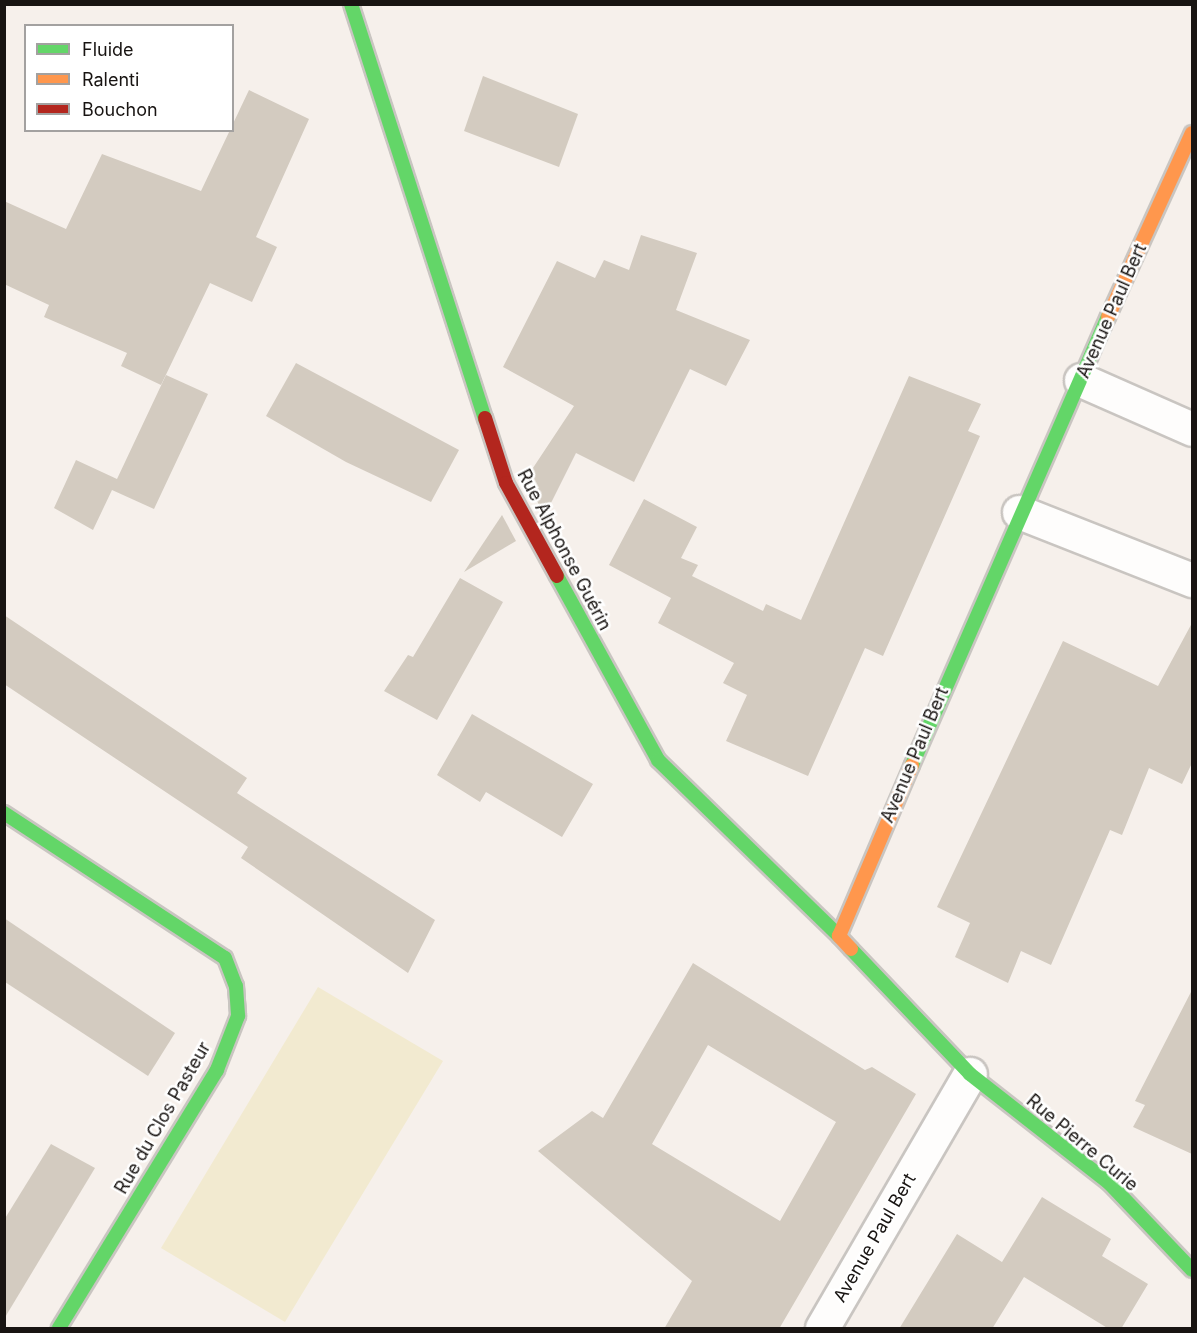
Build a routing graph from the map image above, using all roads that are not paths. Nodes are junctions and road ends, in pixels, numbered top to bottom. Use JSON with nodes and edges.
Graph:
{"nodes":[{"id":1,"x":351,"y":4,"type":"edge"},
{"id":2,"x":1192,"y":133,"type":"edge"},
{"id":3,"x":1081,"y":380,"type":"junction"},
{"id":4,"x":1192,"y":429,"type":"edge"},
{"id":5,"x":1018,"y":512,"type":"junction"},
{"id":6,"x":1192,"y":580,"type":"edge"},
{"id":7,"x":4,"y":813,"type":"edge"},
{"id":8,"x":839,"y":936,"type":"junction"},
{"id":9,"x":970,"y":1074,"type":"junction"},
{"id":10,"x":1192,"y":1270,"type":"edge"},
{"id":11,"x":58,"y":1329,"type":"edge"},
{"id":12,"x":822,"y":1329,"type":"edge"}],
"edges":[{"from":1,"to":8,"type":"street","name":"Rue Alphonse Guérin"},
{"from":2,"to":3,"type":"street","name":"Avenue Paul Bert"},
{"from":3,"to":4,"type":"street"},
{"from":3,"to":5,"type":"street","name":"Avenue Paul Bert"},
{"from":5,"to":6,"type":"street"},
{"from":5,"to":8,"type":"street","name":"Avenue Paul Bert"},
{"from":7,"to":11,"type":"street","name":"Rue du Clos Pasteur"},
{"from":8,"to":9,"type":"street"},
{"from":9,"to":10,"type":"street","name":"Rue Pierre Curie"},
{"from":9,"to":12,"type":"street","name":"Avenue Paul Bert"}]}
